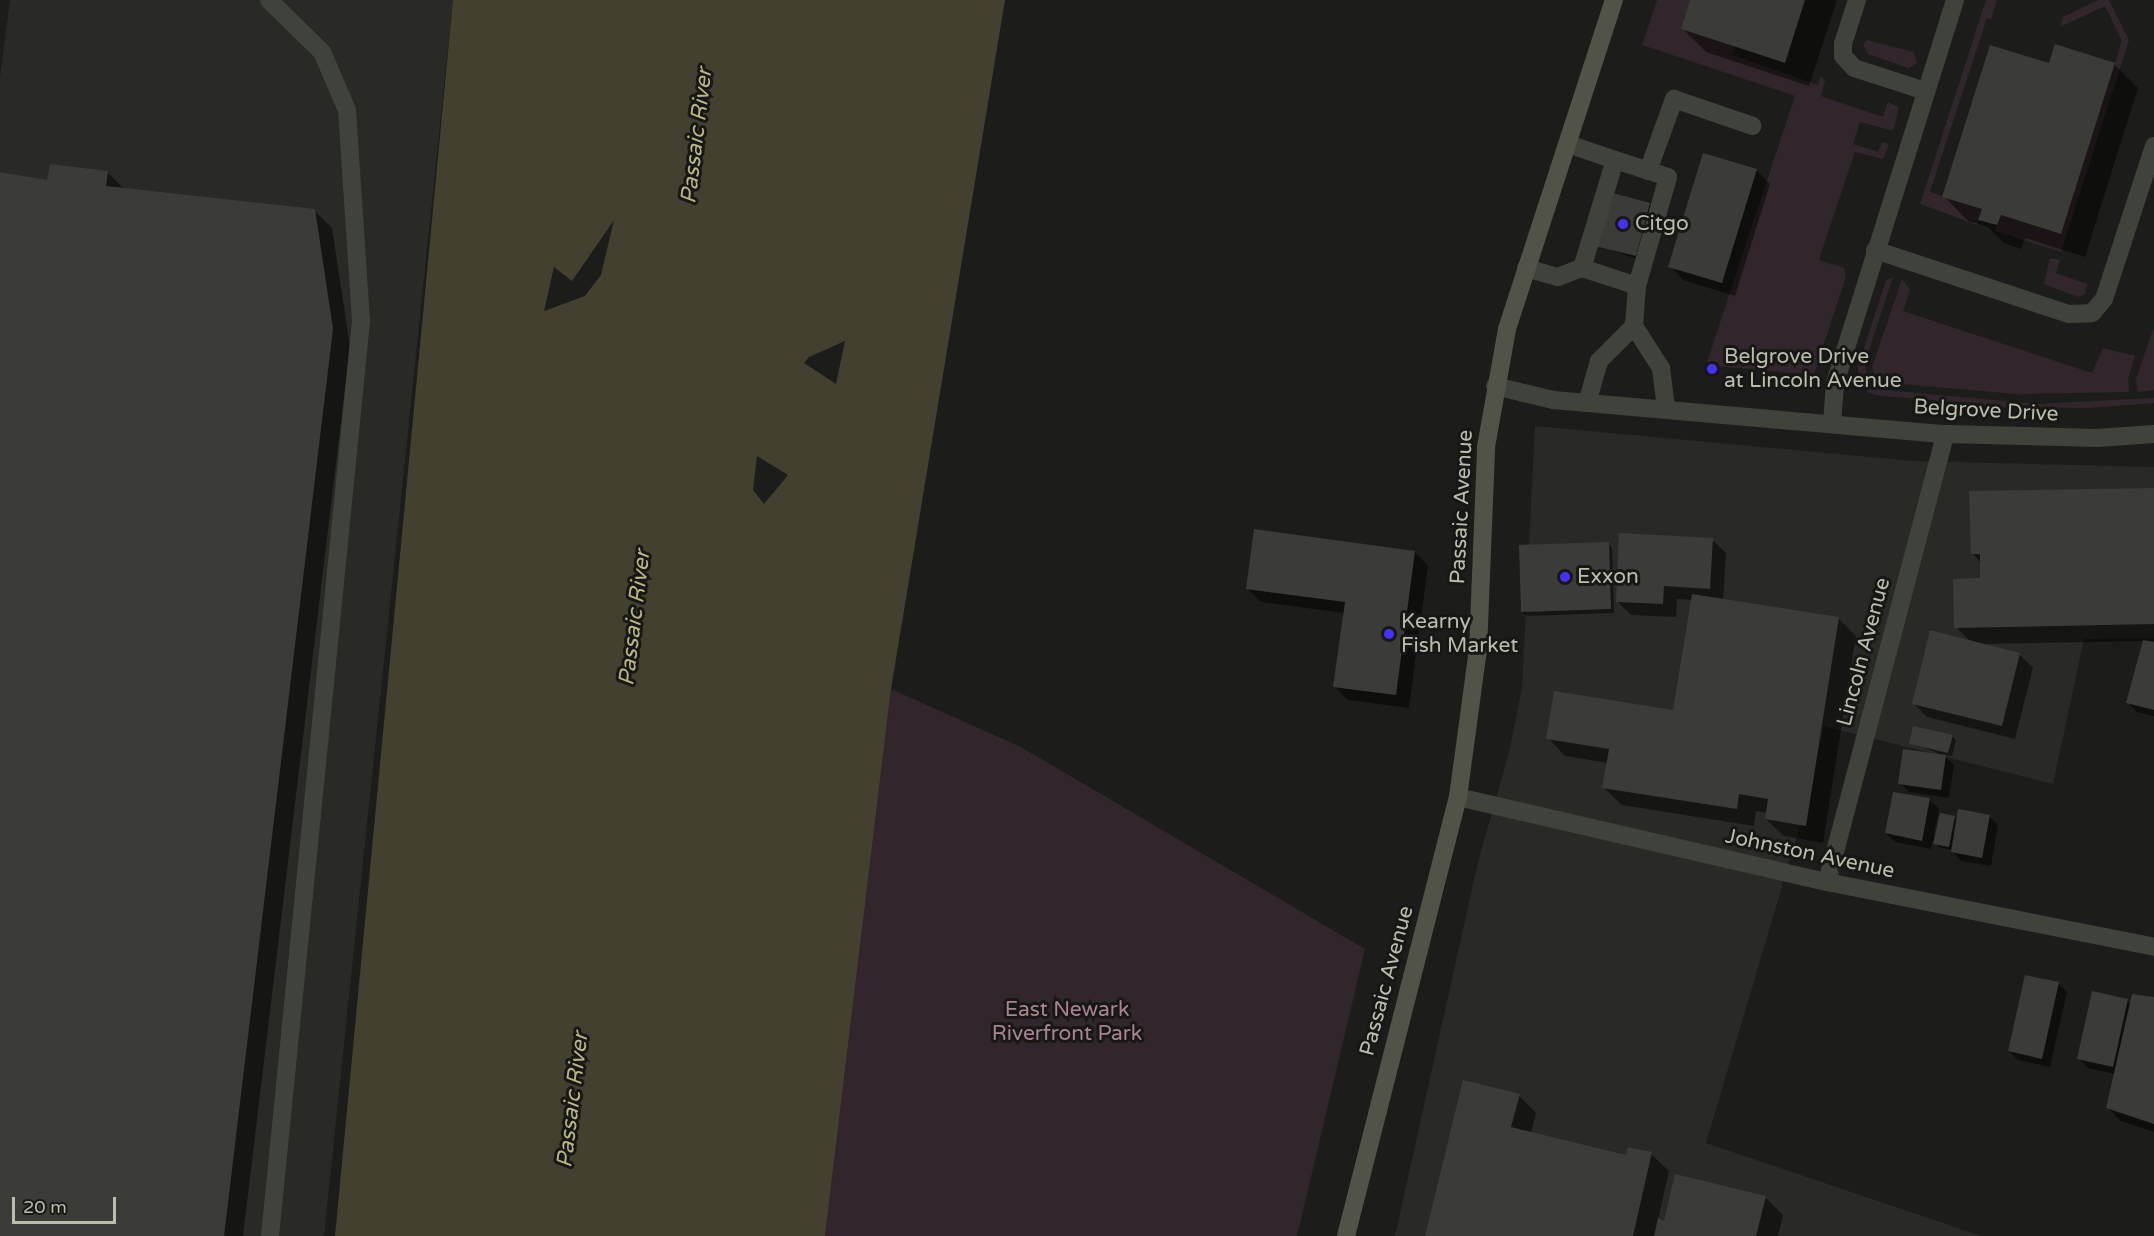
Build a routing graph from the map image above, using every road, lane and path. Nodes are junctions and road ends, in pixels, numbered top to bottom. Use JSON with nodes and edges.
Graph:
{"nodes":[{"id":1,"x":269,"y":0,"type":"edge"},
{"id":2,"x":1614,"y":0,"type":"edge"},
{"id":3,"x":1857,"y":0,"type":"edge"},
{"id":4,"x":1955,"y":0,"type":"edge"},
{"id":5,"x":1925,"y":91,"type":"junction"},
{"id":6,"x":1753,"y":126,"type":"dead end"},
{"id":7,"x":1568,"y":144,"type":"junction"},
{"id":8,"x":2154,"y":146,"type":"edge"},
{"id":9,"x":1615,"y":160,"type":"junction"},
{"id":10,"x":1648,"y":171,"type":"junction"},
{"id":11,"x":2146,"y":200,"type":"edge"},
{"id":12,"x":1875,"y":249,"type":"junction"},
{"id":13,"x":1526,"y":268,"type":"junction"},
{"id":14,"x":1582,"y":268,"type":"junction"},
{"id":15,"x":1637,"y":286,"type":"junction"},
{"id":16,"x":1634,"y":326,"type":"junction"},
{"id":17,"x":1495,"y":386,"type":"junction"},
{"id":18,"x":1587,"y":403,"type":"junction"},
{"id":19,"x":1666,"y":408,"type":"junction"},
{"id":20,"x":1832,"y":423,"type":"junction"},
{"id":21,"x":1945,"y":434,"type":"junction"},
{"id":22,"x":2154,"y":434,"type":"edge"},
{"id":23,"x":1458,"y":797,"type":"junction"},
{"id":24,"x":1827,"y":882,"type":"junction"},
{"id":25,"x":2154,"y":947,"type":"edge"},
{"id":26,"x":270,"y":1236,"type":"edge"},
{"id":27,"x":1346,"y":1236,"type":"edge"}],
"edges":[{"from":1,"to":26,"type":"street"},
{"from":2,"to":7,"type":"main road","name":"Passaic Avenue"},
{"from":3,"to":5,"type":"street"},
{"from":4,"to":5,"type":"street"},
{"from":5,"to":12,"type":"street"},
{"from":6,"to":10,"type":"street"},
{"from":7,"to":9,"type":"street"},
{"from":7,"to":13,"type":"main road","name":"Passaic Avenue"},
{"from":8,"to":11,"type":"street"},
{"from":9,"to":10,"type":"street"},
{"from":9,"to":14,"type":"street"},
{"from":10,"to":15,"type":"street"},
{"from":11,"to":12,"type":"street"},
{"from":12,"to":20,"type":"street"},
{"from":13,"to":14,"type":"street"},
{"from":13,"to":17,"type":"main road","name":"Passaic Avenue"},
{"from":14,"to":15,"type":"street"},
{"from":15,"to":16,"type":"street"},
{"from":16,"to":18,"type":"street"},
{"from":16,"to":19,"type":"street"},
{"from":17,"to":18,"type":"street","name":"Belgrove Drive"},
{"from":17,"to":23,"type":"main road","name":"Passaic Avenue"},
{"from":18,"to":19,"type":"street","name":"Belgrove Drive"},
{"from":19,"to":20,"type":"street","name":"Belgrove Drive"},
{"from":20,"to":21,"type":"street","name":"Belgrove Drive"},
{"from":21,"to":22,"type":"street","name":"Belgrove Drive"},
{"from":21,"to":24,"type":"street","name":"Lincoln Avenue"},
{"from":23,"to":24,"type":"street","name":"Johnston Avenue"},
{"from":23,"to":27,"type":"main road","name":"Passaic Avenue"},
{"from":24,"to":25,"type":"street","name":"Johnston Avenue"}]}
